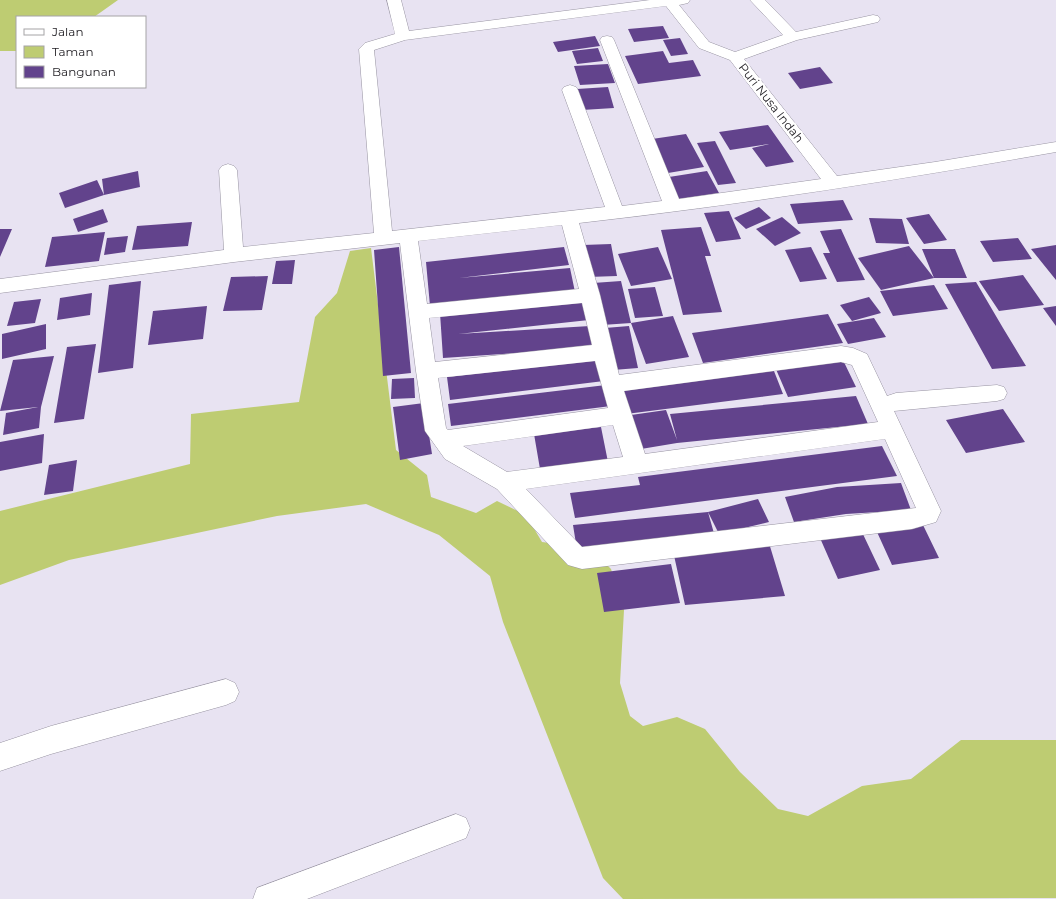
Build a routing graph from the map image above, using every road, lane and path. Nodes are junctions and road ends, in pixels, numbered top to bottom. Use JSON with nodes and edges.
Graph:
{"nodes":[{"id":1,"x":410,"y":0,"type":"edge"},
{"id":2,"x":757,"y":0,"type":"edge"},
{"id":3,"x":394,"y":1,"type":"edge"},
{"id":4,"x":673,"y":1,"type":"edge"},
{"id":5,"x":873,"y":20,"type":"dead end"},
{"id":6,"x":403,"y":36,"type":"junction"},
{"id":7,"x":793,"y":37,"type":"junction"},
{"id":8,"x":607,"y":40,"type":"dead end"},
{"id":9,"x":735,"y":57,"type":"junction"},
{"id":10,"x":570,"y":90,"type":"dead end"},
{"id":11,"x":1056,"y":147,"type":"edge"},
{"id":12,"x":228,"y":170,"type":"dead end"},
{"id":13,"x":833,"y":183,"type":"junction"},
{"id":14,"x":673,"y":206,"type":"junction"},
{"id":15,"x":616,"y":212,"type":"junction"},
{"id":16,"x":569,"y":218,"type":"junction"},
{"id":17,"x":408,"y":235,"type":"junction"},
{"id":18,"x":384,"y":238,"type":"junction"},
{"id":19,"x":234,"y":255,"type":"junction"},
{"id":20,"x":0,"y":286,"type":"edge"},
{"id":21,"x":590,"y":296,"type":"junction"},
{"id":22,"x":419,"y":312,"type":"junction"},
{"id":23,"x":604,"y":352,"type":"junction"},
{"id":24,"x":426,"y":370,"type":"junction"},
{"id":25,"x":611,"y":384,"type":"junction"},
{"id":26,"x":997,"y":393,"type":"dead end"},
{"id":27,"x":882,"y":406,"type":"junction"},
{"id":28,"x":622,"y":415,"type":"junction"},
{"id":29,"x":892,"y":429,"type":"junction"},
{"id":30,"x":443,"y":440,"type":"junction"},
{"id":31,"x":637,"y":464,"type":"junction"},
{"id":32,"x":504,"y":482,"type":"junction"},
{"id":33,"x":226,"y":692,"type":"dead end"},
{"id":34,"x":0,"y":757,"type":"edge"},
{"id":35,"x":456,"y":828,"type":"dead end"},
{"id":36,"x":268,"y":899,"type":"edge"}],
"edges":[{"from":1,"to":3,"type":"street"},
{"from":2,"to":7,"type":"street"},
{"from":3,"to":6,"type":"street"},
{"from":4,"to":6,"type":"street"},
{"from":4,"to":9,"type":"street","name":"Puri Nusa Indah"},
{"from":5,"to":7,"type":"street"},
{"from":6,"to":18,"type":"street"},
{"from":7,"to":9,"type":"street"},
{"from":8,"to":14,"type":"street"},
{"from":9,"to":13,"type":"street","name":"Puri Nusa Indah"},
{"from":10,"to":15,"type":"street"},
{"from":11,"to":13,"type":"street"},
{"from":12,"to":19,"type":"street"},
{"from":13,"to":14,"type":"street"},
{"from":14,"to":15,"type":"street"},
{"from":15,"to":16,"type":"street"},
{"from":16,"to":17,"type":"street"},
{"from":16,"to":21,"type":"street"},
{"from":17,"to":18,"type":"street"},
{"from":17,"to":22,"type":"street"},
{"from":18,"to":19,"type":"street"},
{"from":19,"to":20,"type":"street"},
{"from":21,"to":22,"type":"street"},
{"from":21,"to":23,"type":"street"},
{"from":22,"to":24,"type":"street"},
{"from":23,"to":24,"type":"street"},
{"from":23,"to":25,"type":"street"},
{"from":24,"to":30,"type":"street"},
{"from":25,"to":27,"type":"street"},
{"from":25,"to":28,"type":"street"},
{"from":26,"to":27,"type":"street"},
{"from":27,"to":29,"type":"street"},
{"from":28,"to":30,"type":"street"},
{"from":28,"to":31,"type":"street"},
{"from":29,"to":31,"type":"street"},
{"from":29,"to":32,"type":"street"},
{"from":30,"to":32,"type":"street"},
{"from":31,"to":32,"type":"street"},
{"from":33,"to":34,"type":"street"},
{"from":35,"to":36,"type":"street"}]}
